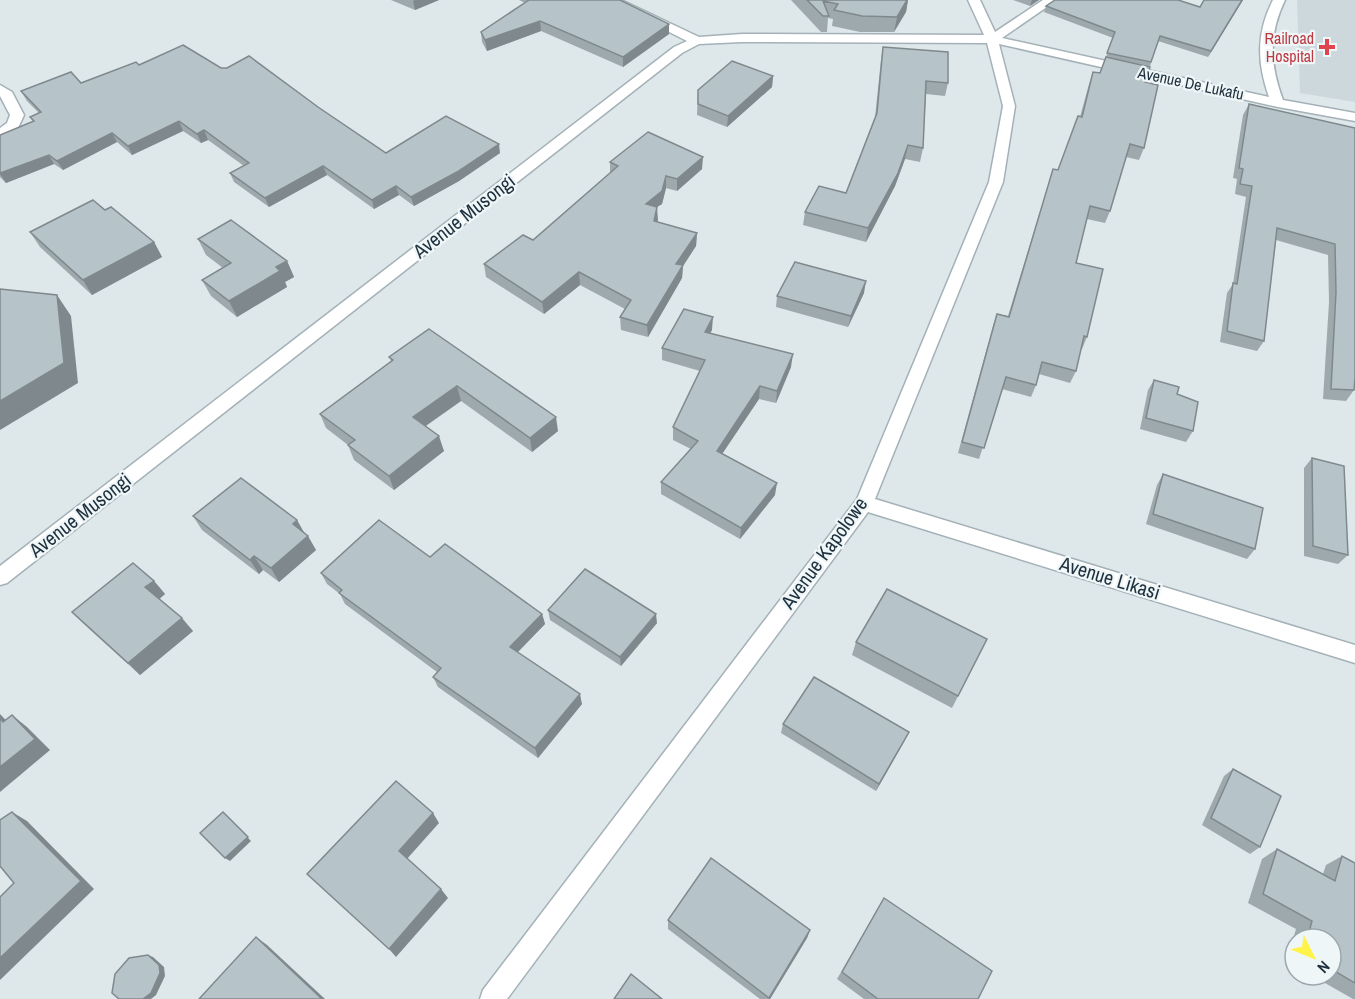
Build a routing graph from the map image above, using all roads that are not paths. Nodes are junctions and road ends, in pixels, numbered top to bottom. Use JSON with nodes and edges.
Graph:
{"nodes":[{"id":1,"x":612,"y":0,"type":"edge"},
{"id":2,"x":974,"y":0,"type":"edge"},
{"id":3,"x":1051,"y":0,"type":"edge"},
{"id":4,"x":1279,"y":0,"type":"edge"},
{"id":5,"x":993,"y":39,"type":"junction"},
{"id":6,"x":697,"y":41,"type":"junction"},
{"id":7,"x":0,"y":89,"type":"edge"},
{"id":8,"x":1278,"y":103,"type":"junction"},
{"id":9,"x":1355,"y":117,"type":"edge"},
{"id":10,"x":0,"y":134,"type":"edge"},
{"id":11,"x":864,"y":503,"type":"junction"},
{"id":12,"x":0,"y":578,"type":"edge"},
{"id":13,"x":1355,"y":654,"type":"edge"},
{"id":14,"x":492,"y":999,"type":"edge"}],
"edges":[{"from":1,"to":6,"type":"street"},
{"from":2,"to":5,"type":"street","name":"Avenue Kapolowe"},
{"from":3,"to":5,"type":"street"},
{"from":4,"to":8,"type":"street"},
{"from":5,"to":6,"type":"street","name":"Avenue Musongi"},
{"from":5,"to":8,"type":"street","name":"Avenue De Lukafu"},
{"from":5,"to":11,"type":"street","name":"Avenue Kapolowe"},
{"from":6,"to":12,"type":"street","name":"Avenue Musongi"},
{"from":7,"to":10,"type":"street"},
{"from":8,"to":9,"type":"street","name":"Avenue De Lukafu"},
{"from":11,"to":13,"type":"street","name":"Avenue Likasi"},
{"from":11,"to":14,"type":"street","name":"Avenue Kapolowe"}]}
